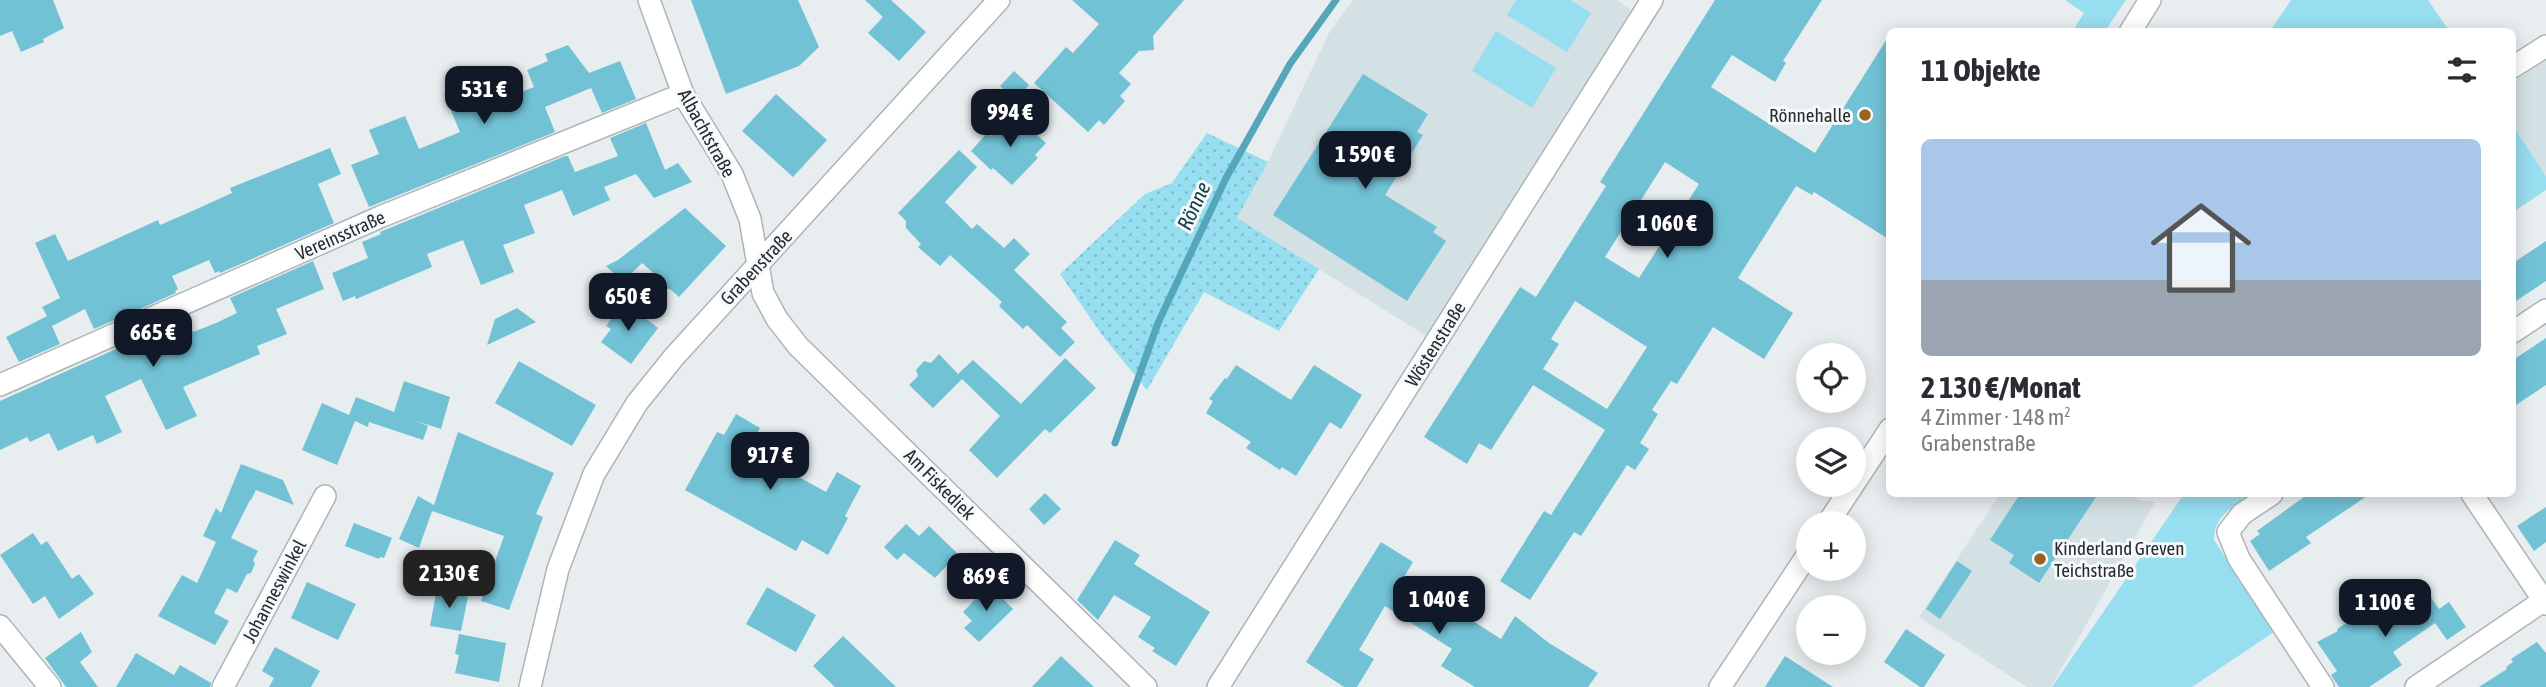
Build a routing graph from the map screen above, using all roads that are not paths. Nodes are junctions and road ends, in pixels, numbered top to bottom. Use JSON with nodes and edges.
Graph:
{"nodes":[{"id":1,"x":649,"y":0,"type":"edge"},
{"id":2,"x":999,"y":0,"type":"edge"},
{"id":3,"x":1652,"y":0,"type":"edge"},
{"id":4,"x":2150,"y":0,"type":"edge"},
{"id":5,"x":2132,"y":28,"type":"edge"},
{"id":6,"x":2546,"y":46,"type":"edge"},
{"id":7,"x":2516,"y":65,"type":"edge"},
{"id":8,"x":683,"y":93,"type":"junction"},
{"id":9,"x":757,"y":267,"type":"junction"},
{"id":10,"x":2546,"y":310,"type":"edge"},
{"id":11,"x":2516,"y":330,"type":"edge"},
{"id":12,"x":0,"y":385,"type":"edge"},
{"id":13,"x":1886,"y":435,"type":"edge"},
{"id":14,"x":325,"y":496,"type":"dead end"},
{"id":15,"x":2268,"y":497,"type":"edge"},
{"id":16,"x":2474,"y":497,"type":"edge"},
{"id":17,"x":1836,"y":511,"type":"edge"},
{"id":18,"x":1796,"y":572,"type":"edge"},
{"id":19,"x":2545,"y":601,"type":"edge"},
{"id":20,"x":0,"y":626,"type":"edge"},
{"id":21,"x":50,"y":687,"type":"edge"},
{"id":22,"x":223,"y":687,"type":"edge"},
{"id":23,"x":530,"y":687,"type":"edge"},
{"id":24,"x":1146,"y":687,"type":"edge"},
{"id":25,"x":1217,"y":687,"type":"edge"},
{"id":26,"x":1720,"y":687,"type":"edge"},
{"id":27,"x":2323,"y":687,"type":"edge"},
{"id":28,"x":2416,"y":687,"type":"edge"}],
"edges":[{"from":1,"to":8,"type":"street","name":"Albachtstraße"},
{"from":2,"to":9,"type":"street","name":"Grabenstraße"},
{"from":3,"to":25,"type":"street","name":"Wöstenstraße"},
{"from":4,"to":5,"type":"street"},
{"from":6,"to":7,"type":"street"},
{"from":8,"to":9,"type":"street","name":"Albachtstraße"},
{"from":8,"to":12,"type":"street","name":"Vereinsstraße"},
{"from":9,"to":23,"type":"street","name":"Grabenstraße"},
{"from":9,"to":24,"type":"street","name":"Am Fiskediek"},
{"from":10,"to":11,"type":"street"},
{"from":13,"to":17,"type":"street"},
{"from":14,"to":22,"type":"street","name":"Johanneswinkel"},
{"from":15,"to":27,"type":"street"},
{"from":16,"to":19,"type":"street"},
{"from":18,"to":26,"type":"street"},
{"from":19,"to":28,"type":"street"},
{"from":20,"to":21,"type":"street"}]}
